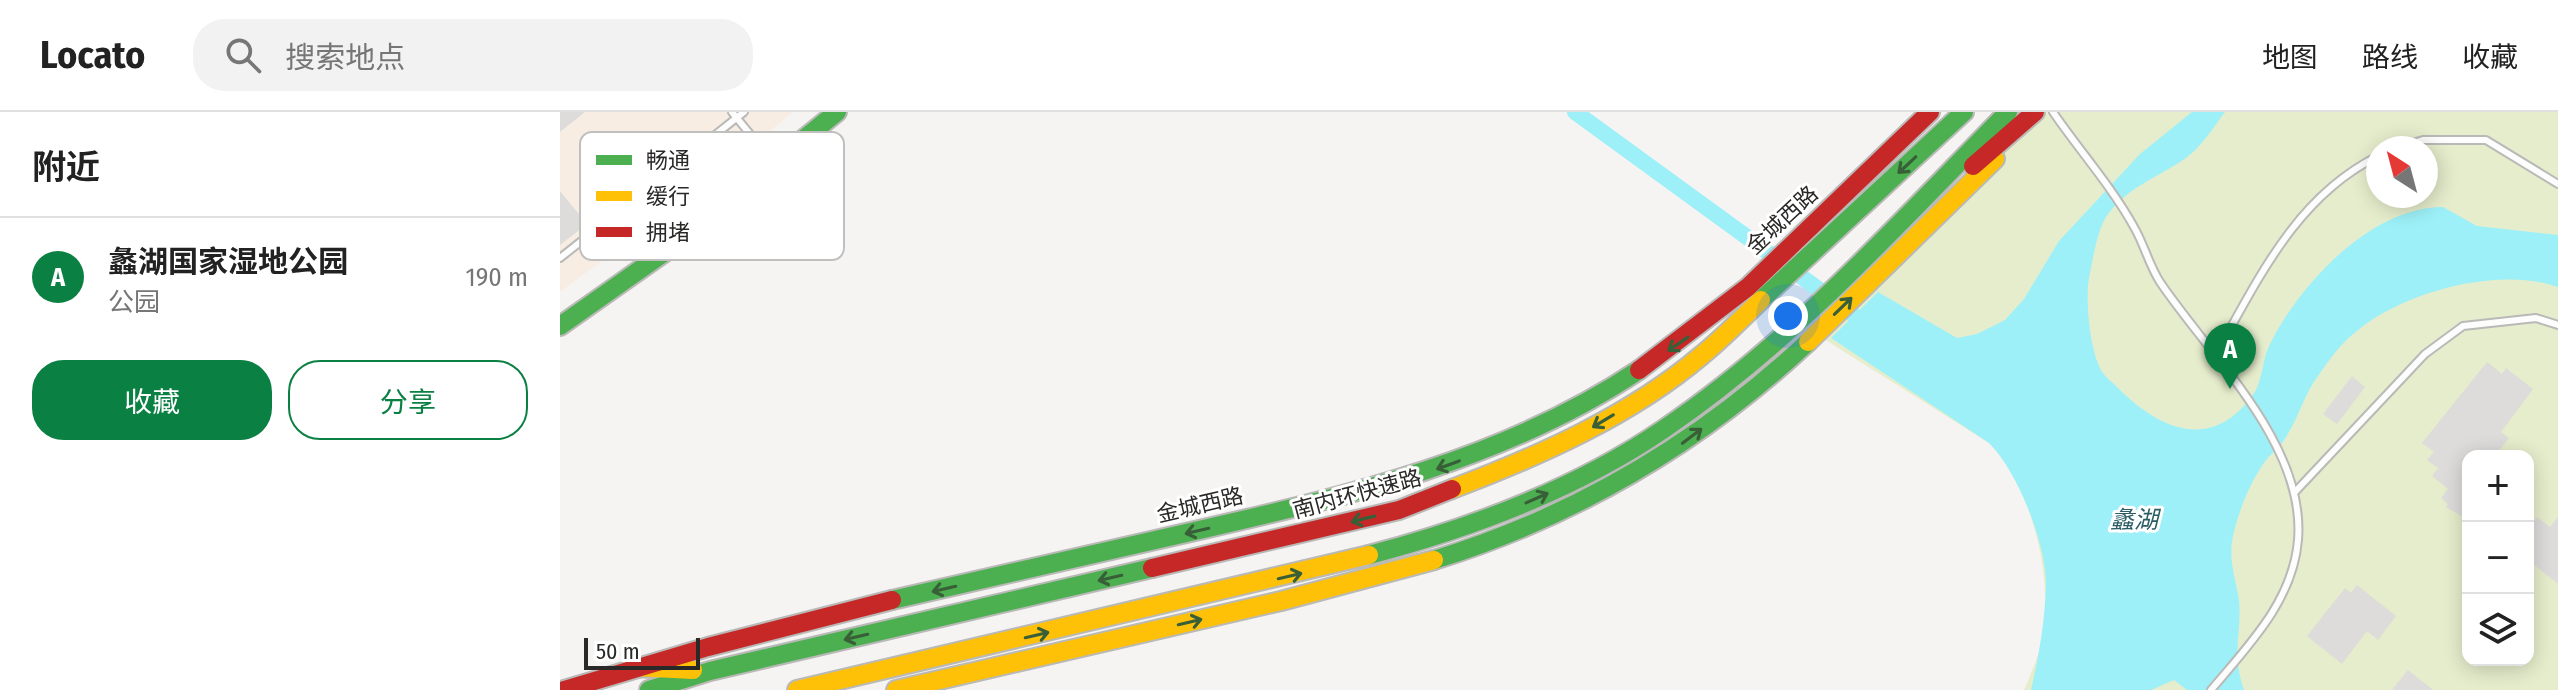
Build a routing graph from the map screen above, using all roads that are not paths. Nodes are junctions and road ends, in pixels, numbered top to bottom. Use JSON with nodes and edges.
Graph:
{"nodes":[{"id":1,"x":744,"y":112,"type":"edge"},
{"id":2,"x":1930,"y":112,"type":"edge"},
{"id":3,"x":1964,"y":112,"type":"edge"},
{"id":4,"x":2008,"y":112,"type":"edge"},
{"id":5,"x":2037,"y":112,"type":"edge"},
{"id":6,"x":2053,"y":112,"type":"edge"},
{"id":7,"x":834,"y":113,"type":"edge"},
{"id":8,"x":734,"y":115,"type":"edge"},
{"id":9,"x":713,"y":132,"type":"edge"},
{"id":10,"x":748,"y":132,"type":"edge"},
{"id":11,"x":812,"y":132,"type":"edge"},
{"id":12,"x":2438,"y":140,"type":"edge"},
{"id":13,"x":2366,"y":162,"type":"edge"},
{"id":14,"x":2558,"y":184,"type":"edge"},
{"id":15,"x":580,"y":242,"type":"edge"},
{"id":16,"x":1871,"y":252,"type":"junction"},
{"id":17,"x":560,"y":258,"type":"edge"},
{"id":18,"x":653,"y":260,"type":"edge"},
{"id":19,"x":2558,"y":325,"type":"edge"},
{"id":20,"x":560,"y":326,"type":"edge"},
{"id":21,"x":1792,"y":341,"type":"junction"},
{"id":22,"x":2216,"y":354,"type":"junction"},
{"id":23,"x":2294,"y":493,"type":"junction"},
{"id":24,"x":634,"y":667,"type":"junction"},
{"id":25,"x":710,"y":671,"type":"junction"},
{"id":26,"x":564,"y":690,"type":"edge"},
{"id":27,"x":649,"y":690,"type":"edge"},
{"id":28,"x":797,"y":690,"type":"edge"},
{"id":29,"x":896,"y":690,"type":"edge"},
{"id":30,"x":2211,"y":690,"type":"edge"}],
"edges":[{"from":1,"to":8,"type":"lane"},
{"from":2,"to":24,"type":"main road","name":"金城西路","one_way":true},
{"from":3,"to":25,"type":"main road","name":"南内环快速路","one_way":true},
{"from":4,"to":16,"type":"main road"},
{"from":5,"to":16,"type":"main road"},
{"from":21,"to":5,"type":"main road","one_way":true},
{"from":6,"to":22,"type":"lane"},
{"from":7,"to":11,"type":"main road"},
{"from":8,"to":9,"type":"lane"},
{"from":8,"to":10,"type":"lane"},
{"from":12,"to":14,"type":"lane"},
{"from":13,"to":22,"type":"lane"},
{"from":15,"to":17,"type":"lane"},
{"from":16,"to":21,"type":"main road"},
{"from":18,"to":20,"type":"main road"},
{"from":19,"to":23,"type":"lane"},
{"from":28,"to":21,"type":"main road","one_way":true},
{"from":29,"to":21,"type":"main road","one_way":true},
{"from":22,"to":23,"type":"lane"},
{"from":23,"to":30,"type":"lane"},
{"from":24,"to":25,"type":"main road"},
{"from":24,"to":26,"type":"main road","name":"金城西路"},
{"from":25,"to":27,"type":"main road","name":"南内环快速路"}]}
